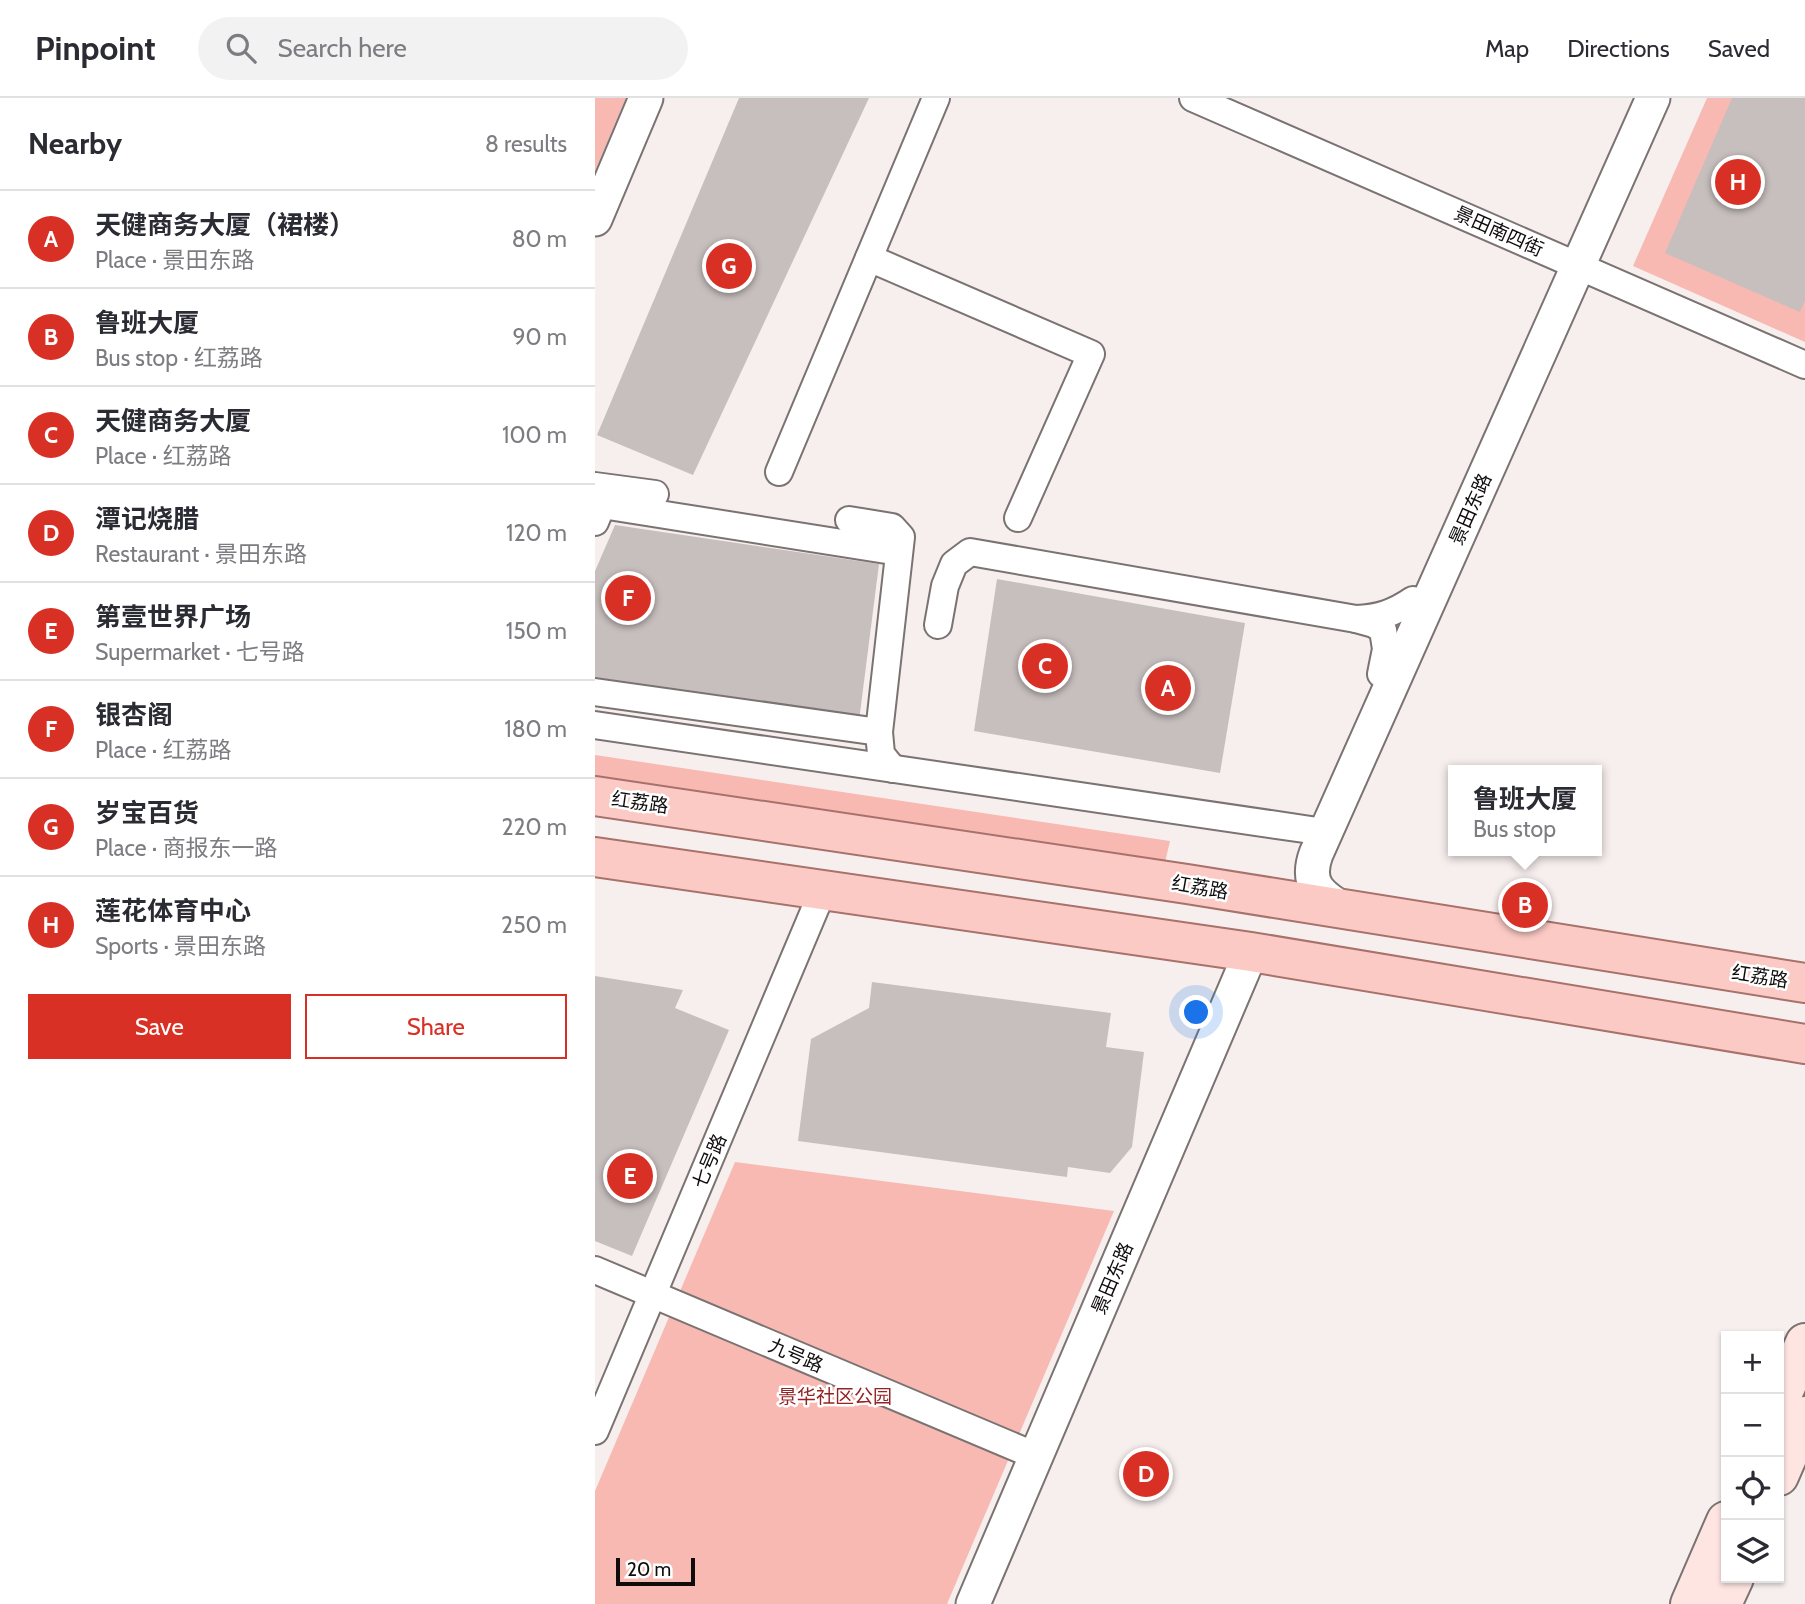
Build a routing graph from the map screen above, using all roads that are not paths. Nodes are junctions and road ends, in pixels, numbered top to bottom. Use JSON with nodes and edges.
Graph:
{"nodes":[{"id":1,"x":646,"y":98,"type":"edge"},
{"id":2,"x":936,"y":98,"type":"edge"},
{"id":3,"x":1193,"y":98,"type":"edge"},
{"id":4,"x":1638,"y":98,"type":"edge"},
{"id":5,"x":1653,"y":98,"type":"edge"},
{"id":6,"x":595,"y":219,"type":"edge"},
{"id":7,"x":869,"y":258,"type":"junction"},
{"id":8,"x":1572,"y":263,"type":"junction"},
{"id":9,"x":1805,"y":365,"type":"edge"},
{"id":10,"x":779,"y":472,"type":"dead end"},
{"id":11,"x":655,"y":494,"type":"dead end"},
{"id":12,"x":597,"y":504,"type":"edge"},
{"id":13,"x":1018,"y":518,"type":"dead end"},
{"id":14,"x":849,"y":520,"type":"dead end"},
{"id":15,"x":899,"y":552,"type":"junction"},
{"id":16,"x":1413,"y":600,"type":"junction"},
{"id":17,"x":1356,"y":619,"type":"junction"},
{"id":18,"x":938,"y":625,"type":"dead end"},
{"id":19,"x":1381,"y":674,"type":"junction"},
{"id":20,"x":595,"y":692,"type":"edge"},
{"id":21,"x":595,"y":725,"type":"edge"},
{"id":22,"x":879,"y":732,"type":"junction"},
{"id":23,"x":893,"y":769,"type":"junction"},
{"id":24,"x":595,"y":796,"type":"edge"},
{"id":25,"x":1311,"y":830,"type":"junction"},
{"id":26,"x":595,"y":857,"type":"edge"},
{"id":27,"x":823,"y":890,"type":"junction"},
{"id":28,"x":1254,"y":896,"type":"junction"},
{"id":29,"x":1344,"y":910,"type":"junction"},
{"id":30,"x":1251,"y":952,"type":"junction"},
{"id":31,"x":1805,"y":983,"type":"edge"},
{"id":32,"x":1805,"y":1044,"type":"edge"},
{"id":33,"x":595,"y":1270,"type":"edge"},
{"id":34,"x":653,"y":1294,"type":"junction"},
{"id":35,"x":1805,"y":1343,"type":"edge"},
{"id":36,"x":1783,"y":1394,"type":"edge"},
{"id":37,"x":1805,"y":1416,"type":"edge"},
{"id":38,"x":595,"y":1431,"type":"edge"},
{"id":39,"x":1036,"y":1456,"type":"junction"},
{"id":40,"x":1784,"y":1464,"type":"edge"},
{"id":41,"x":1721,"y":1533,"type":"edge"},
{"id":42,"x":1732,"y":1583,"type":"edge"},
{"id":43,"x":972,"y":1604,"type":"edge"},
{"id":44,"x":1690,"y":1604,"type":"edge"},
{"id":45,"x":1722,"y":1604,"type":"edge"}],
"edges":[{"from":1,"to":6,"type":"street"},
{"from":2,"to":7,"type":"street"},
{"from":3,"to":8,"type":"street","name":"景田南四街"},
{"from":4,"to":8,"type":"street","name":"景田东路"},
{"from":5,"to":8,"type":"street","name":"景田东路"},
{"from":7,"to":10,"type":"street"},
{"from":7,"to":13,"type":"street"},
{"from":8,"to":9,"type":"street","name":"景田南四街"},
{"from":8,"to":16,"type":"street","name":"景田东路"},
{"from":8,"to":29,"type":"street","name":"景田东路"},
{"from":11,"to":12,"type":"street"},
{"from":12,"to":15,"type":"street"},
{"from":14,"to":15,"type":"street"},
{"from":15,"to":22,"type":"street"},
{"from":16,"to":17,"type":"street"},
{"from":16,"to":19,"type":"street","name":"景田东路"},
{"from":17,"to":18,"type":"street"},
{"from":17,"to":19,"type":"street"},
{"from":19,"to":25,"type":"street","name":"景田东路"},
{"from":20,"to":22,"type":"street"},
{"from":21,"to":23,"type":"street"},
{"from":22,"to":23,"type":"street"},
{"from":23,"to":25,"type":"street"},
{"from":24,"to":28,"type":"main road","name":"红荔路"},
{"from":25,"to":28,"type":"street","name":"景田东路"},
{"from":26,"to":27,"type":"main road"},
{"from":27,"to":30,"type":"main road"},
{"from":27,"to":34,"type":"street","name":"七号路"},
{"from":28,"to":29,"type":"main road","name":"红荔路"},
{"from":29,"to":31,"type":"main road","name":"红荔路"},
{"from":30,"to":32,"type":"main road"},
{"from":30,"to":39,"type":"street","name":"景田东路"},
{"from":33,"to":34,"type":"street","name":"九号路"},
{"from":34,"to":38,"type":"street","name":"七号路"},
{"from":34,"to":39,"type":"street","name":"九号路"},
{"from":35,"to":36,"type":"main road"},
{"from":37,"to":40,"type":"main road"},
{"from":39,"to":43,"type":"street","name":"景田东路"},
{"from":41,"to":44,"type":"main road"},
{"from":42,"to":45,"type":"main road"}]}
